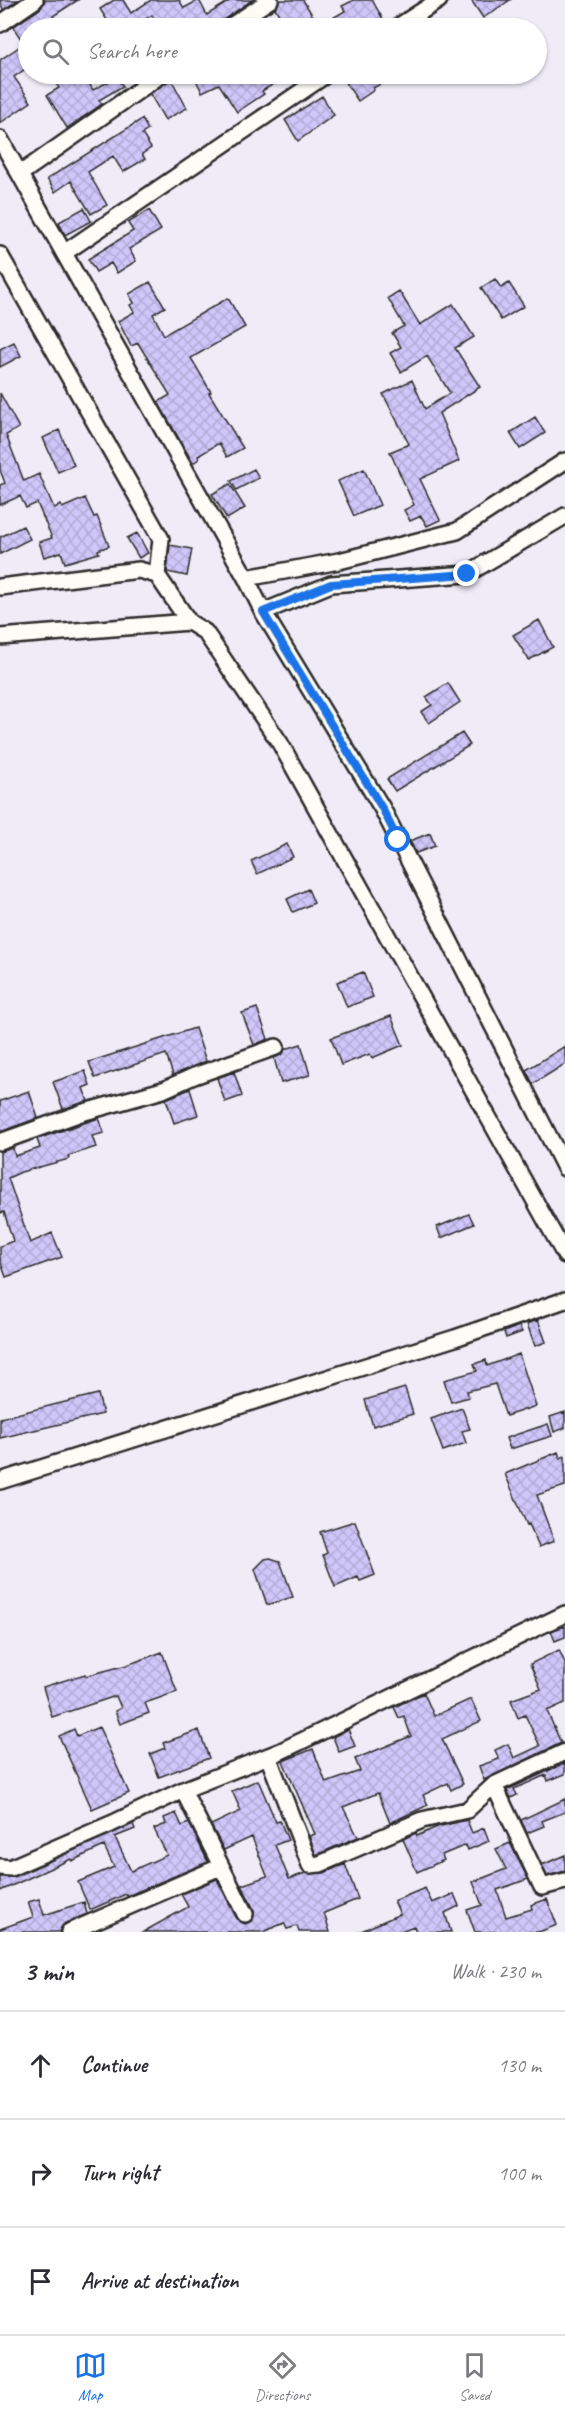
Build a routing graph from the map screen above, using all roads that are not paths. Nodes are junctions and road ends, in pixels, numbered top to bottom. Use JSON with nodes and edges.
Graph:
{"nodes":[{"id":1,"x":35,"y":0,"type":"edge"},
{"id":2,"x":270,"y":0,"type":"edge"},
{"id":3,"x":439,"y":0,"type":"edge"},
{"id":4,"x":243,"y":18,"type":"edge"},
{"id":5,"x":411,"y":18,"type":"edge"},
{"id":6,"x":0,"y":24,"type":"edge"},
{"id":7,"x":148,"y":84,"type":"edge"},
{"id":8,"x":312,"y":84,"type":"edge"},
{"id":9,"x":0,"y":139,"type":"edge"},
{"id":10,"x":20,"y":174,"type":"junction"},
{"id":11,"x":64,"y":253,"type":"junction"},
{"id":12,"x":0,"y":255,"type":"edge"},
{"id":13,"x":565,"y":461,"type":"edge"},
{"id":14,"x":565,"y":516,"type":"edge"},
{"id":15,"x":157,"y":575,"type":"junction"},
{"id":16,"x":246,"y":578,"type":"junction"},
{"id":17,"x":0,"y":588,"type":"edge"},
{"id":18,"x":263,"y":612,"type":"junction"},
{"id":19,"x":189,"y":622,"type":"junction"},
{"id":20,"x":0,"y":637,"type":"edge"},
{"id":21,"x":276,"y":1047,"type":"dead end"},
{"id":22,"x":0,"y":1142,"type":"edge"},
{"id":23,"x":565,"y":1168,"type":"edge"},
{"id":24,"x":565,"y":1255,"type":"edge"},
{"id":25,"x":565,"y":1300,"type":"edge"},
{"id":26,"x":0,"y":1481,"type":"edge"},
{"id":27,"x":565,"y":1614,"type":"edge"},
{"id":28,"x":565,"y":1752,"type":"edge"},
{"id":29,"x":268,"y":1756,"type":"junction"},
{"id":30,"x":494,"y":1785,"type":"junction"},
{"id":31,"x":183,"y":1790,"type":"junction"},
{"id":32,"x":220,"y":1867,"type":"junction"},
{"id":33,"x":0,"y":1868,"type":"edge"},
{"id":34,"x":565,"y":1881,"type":"edge"},
{"id":35,"x":246,"y":1914,"type":"dead end"},
{"id":36,"x":69,"y":1932,"type":"edge"}],
"edges":[{"from":1,"to":6,"type":"street"},
{"from":2,"to":4,"type":"street"},
{"from":3,"to":5,"type":"street"},
{"from":7,"to":10,"type":"street"},
{"from":8,"to":11,"type":"street"},
{"from":9,"to":10,"type":"street"},
{"from":10,"to":11,"type":"street"},
{"from":11,"to":16,"type":"street"},
{"from":12,"to":15,"type":"street"},
{"from":13,"to":16,"type":"street"},
{"from":14,"to":18,"type":"street"},
{"from":15,"to":17,"type":"street"},
{"from":15,"to":19,"type":"street"},
{"from":16,"to":18,"type":"street"},
{"from":18,"to":23,"type":"street"},
{"from":19,"to":20,"type":"street"},
{"from":19,"to":24,"type":"street"},
{"from":21,"to":22,"type":"street"},
{"from":25,"to":26,"type":"street"},
{"from":27,"to":29,"type":"street"},
{"from":28,"to":30,"type":"street"},
{"from":29,"to":30,"type":"street"},
{"from":29,"to":31,"type":"street"},
{"from":30,"to":34,"type":"street"},
{"from":31,"to":32,"type":"street"},
{"from":31,"to":33,"type":"street"},
{"from":32,"to":35,"type":"street"},
{"from":32,"to":36,"type":"street"}]}
